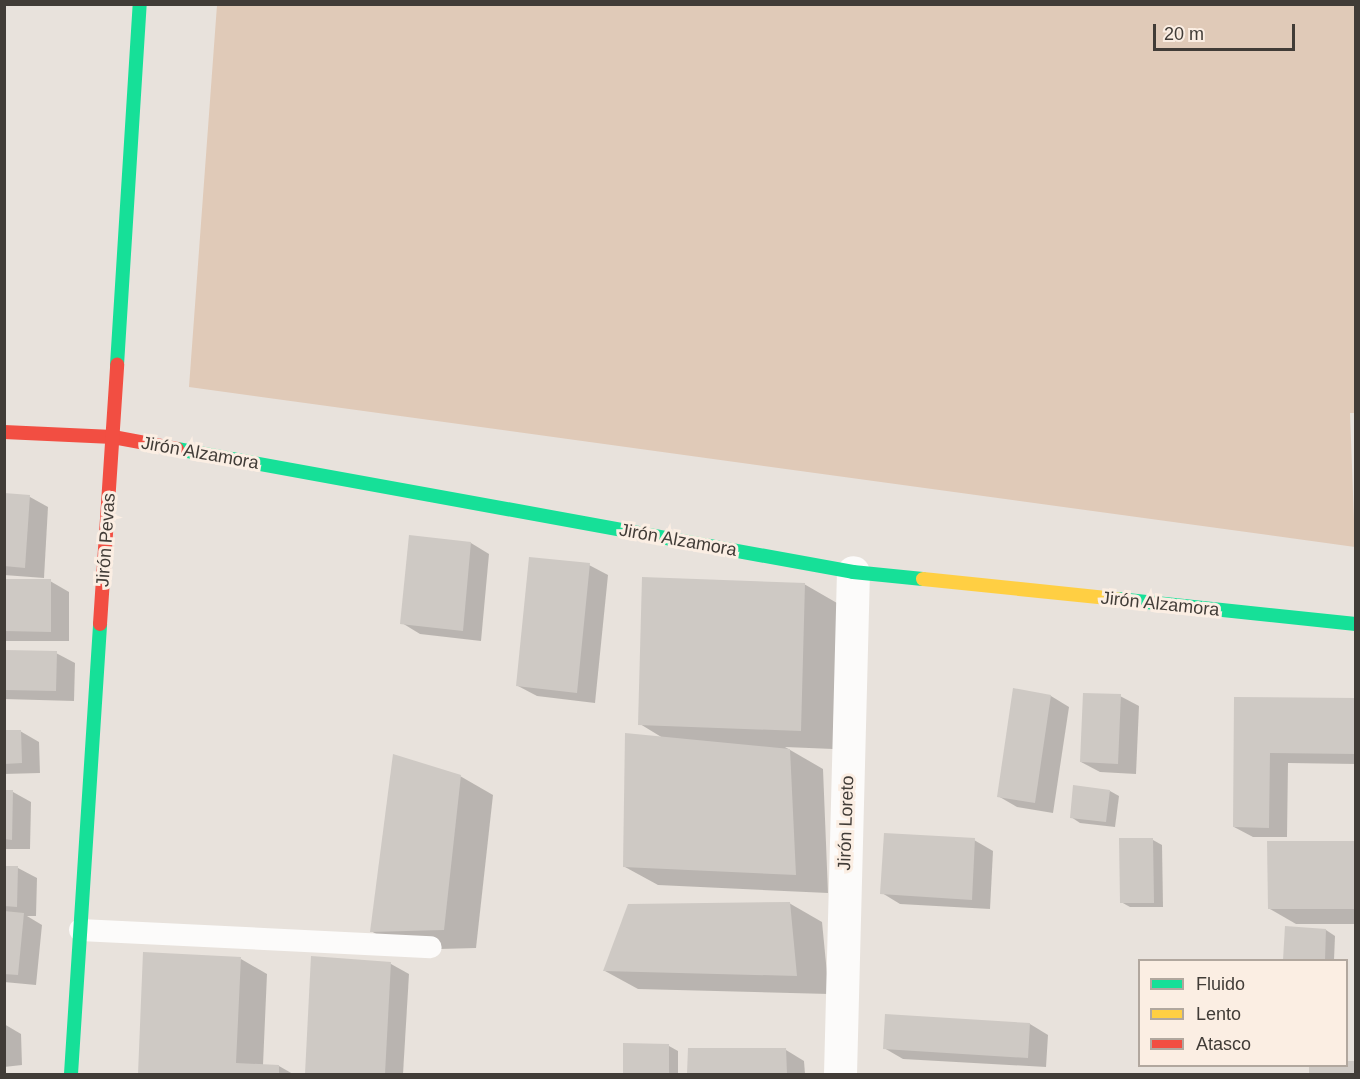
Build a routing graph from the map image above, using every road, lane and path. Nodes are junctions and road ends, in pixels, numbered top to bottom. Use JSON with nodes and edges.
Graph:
{"nodes":[{"id":1,"x":140,"y":4,"type":"edge"},
{"id":2,"x":4,"y":432,"type":"edge"},
{"id":3,"x":113,"y":437,"type":"junction"},
{"id":4,"x":853,"y":572,"type":"junction"},
{"id":5,"x":1356,"y":624,"type":"edge"},
{"id":6,"x":80,"y":930,"type":"junction"},
{"id":7,"x":431,"y":947,"type":"dead end"},
{"id":8,"x":71,"y":1074,"type":"edge"},
{"id":9,"x":840,"y":1074,"type":"edge"}],
"edges":[{"from":1,"to":3,"type":"street","name":"Jirón Pevas"},
{"from":2,"to":3,"type":"street","name":"Jirón Alzamora"},
{"from":3,"to":4,"type":"street","name":"Jirón Alzamora"},
{"from":3,"to":6,"type":"street","name":"Jirón Pevas"},
{"from":4,"to":5,"type":"street","name":"Jirón Alzamora"},
{"from":4,"to":9,"type":"street","name":"Jirón Loreto"},
{"from":6,"to":7,"type":"lane"},
{"from":6,"to":8,"type":"street","name":"Jirón Pevas"}]}
